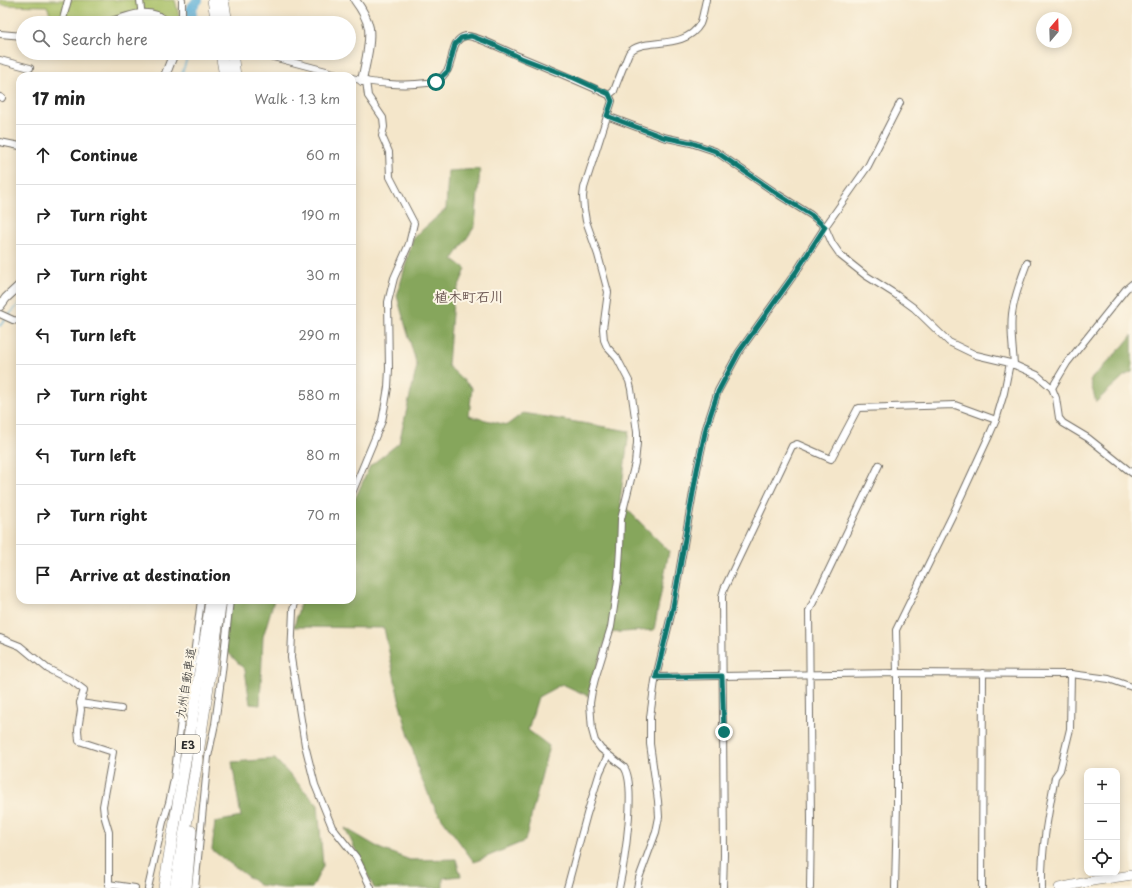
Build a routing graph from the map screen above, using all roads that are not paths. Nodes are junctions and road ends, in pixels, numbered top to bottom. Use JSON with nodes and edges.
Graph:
{"nodes":[{"id":1,"x":68,"y":0,"type":"edge"},
{"id":2,"x":140,"y":0,"type":"edge"},
{"id":3,"x":182,"y":0,"type":"edge"},
{"id":4,"x":213,"y":0,"type":"edge"},
{"id":5,"x":223,"y":0,"type":"edge"},
{"id":6,"x":355,"y":0,"type":"edge"},
{"id":7,"x":706,"y":0,"type":"edge"},
{"id":8,"x":141,"y":14,"type":"junction"},
{"id":9,"x":64,"y":16,"type":"edge"},
{"id":10,"x":133,"y":16,"type":"edge"},
{"id":11,"x":157,"y":16,"type":"edge"},
{"id":12,"x":182,"y":16,"type":"edge"},
{"id":13,"x":216,"y":16,"type":"edge"},
{"id":14,"x":226,"y":16,"type":"edge"},
{"id":15,"x":0,"y":34,"type":"edge"},
{"id":16,"x":16,"y":35,"type":"edge"},
{"id":17,"x":0,"y":60,"type":"edge"},
{"id":18,"x":171,"y":60,"type":"edge"},
{"id":19,"x":222,"y":60,"type":"edge"},
{"id":20,"x":233,"y":60,"type":"edge"},
{"id":21,"x":284,"y":60,"type":"edge"},
{"id":22,"x":30,"y":68,"type":"dead end"},
{"id":23,"x":167,"y":72,"type":"edge"},
{"id":24,"x":224,"y":72,"type":"edge"},
{"id":25,"x":234,"y":72,"type":"edge"},
{"id":26,"x":330,"y":72,"type":"edge"},
{"id":27,"x":356,"y":80,"type":"edge"},
{"id":28,"x":364,"y":81,"type":"junction"},
{"id":29,"x":609,"y":94,"type":"junction"},
{"id":30,"x":900,"y":103,"type":"dead end"},
{"id":31,"x":607,"y":116,"type":"junction"},
{"id":32,"x":0,"y":142,"type":"edge"},
{"id":33,"x":16,"y":145,"type":"edge"},
{"id":34,"x":825,"y":227,"type":"junction"},
{"id":35,"x":1027,"y":263,"type":"dead end"},
{"id":36,"x":1132,"y":284,"type":"edge"},
{"id":37,"x":16,"y":289,"type":"edge"},
{"id":38,"x":0,"y":306,"type":"edge"},
{"id":39,"x":0,"y":314,"type":"edge"},
{"id":40,"x":16,"y":321,"type":"edge"},
{"id":41,"x":1012,"y":364,"type":"junction"},
{"id":42,"x":1052,"y":388,"type":"junction"},
{"id":43,"x":996,"y":420,"type":"junction"},
{"id":44,"x":879,"y":465,"type":"dead end"},
{"id":45,"x":1132,"y":473,"type":"edge"},
{"id":46,"x":356,"y":483,"type":"edge"},
{"id":47,"x":200,"y":604,"type":"edge"},
{"id":48,"x":210,"y":604,"type":"edge"},
{"id":49,"x":220,"y":604,"type":"edge"},
{"id":50,"x":230,"y":604,"type":"edge"},
{"id":51,"x":295,"y":604,"type":"edge"},
{"id":52,"x":0,"y":638,"type":"edge"},
{"id":53,"x":897,"y":673,"type":"junction"},
{"id":54,"x":983,"y":673,"type":"junction"},
{"id":55,"x":1070,"y":674,"type":"junction"},
{"id":56,"x":722,"y":676,"type":"junction"},
{"id":57,"x":810,"y":676,"type":"junction"},
{"id":58,"x":656,"y":677,"type":"junction"},
{"id":59,"x":1132,"y":687,"type":"edge"},
{"id":60,"x":80,"y":703,"type":"junction"},
{"id":61,"x":121,"y":709,"type":"dead end"},
{"id":62,"x":608,"y":755,"type":"junction"},
{"id":63,"x":195,"y":773,"type":"junction"},
{"id":64,"x":172,"y":837,"type":"junction"},
{"id":65,"x":1132,"y":875,"type":"edge"},
{"id":66,"x":108,"y":886,"type":"edge"},
{"id":67,"x":135,"y":888,"type":"edge"},
{"id":68,"x":148,"y":888,"type":"edge"},
{"id":69,"x":160,"y":888,"type":"edge"},
{"id":70,"x":164,"y":888,"type":"edge"},
{"id":71,"x":175,"y":888,"type":"edge"},
{"id":72,"x":186,"y":888,"type":"edge"},
{"id":73,"x":195,"y":888,"type":"edge"},
{"id":74,"x":371,"y":888,"type":"edge"},
{"id":75,"x":566,"y":888,"type":"edge"},
{"id":76,"x":620,"y":888,"type":"edge"},
{"id":77,"x":637,"y":888,"type":"edge"},
{"id":78,"x":723,"y":888,"type":"edge"},
{"id":79,"x":810,"y":888,"type":"edge"},
{"id":80,"x":895,"y":888,"type":"edge"},
{"id":81,"x":982,"y":888,"type":"edge"},
{"id":82,"x":1042,"y":888,"type":"edge"},
{"id":83,"x":1059,"y":888,"type":"edge"}],
"edges":[{"from":1,"to":9,"type":"street"},
{"from":2,"to":8,"type":"street"},
{"from":3,"to":12,"type":"street"},
{"from":4,"to":13,"type":"highway"},
{"from":5,"to":14,"type":"highway"},
{"from":6,"to":28,"type":"street"},
{"from":7,"to":29,"type":"street"},
{"from":8,"to":10,"type":"street"},
{"from":8,"to":11,"type":"street"},
{"from":15,"to":16,"type":"street"},
{"from":17,"to":22,"type":"street"},
{"from":18,"to":23,"type":"street"},
{"from":19,"to":24,"type":"highway"},
{"from":20,"to":25,"type":"highway"},
{"from":21,"to":26,"type":"street"},
{"from":27,"to":28,"type":"street"},
{"from":28,"to":29,"type":"street"},
{"from":28,"to":46,"type":"street"},
{"from":29,"to":31,"type":"street"},
{"from":30,"to":34,"type":"street"},
{"from":31,"to":34,"type":"street"},
{"from":31,"to":62,"type":"street"},
{"from":32,"to":33,"type":"street"},
{"from":34,"to":41,"type":"street"},
{"from":34,"to":58,"type":"street"},
{"from":35,"to":41,"type":"street"},
{"from":36,"to":42,"type":"street"},
{"from":37,"to":38,"type":"street"},
{"from":39,"to":40,"type":"street"},
{"from":41,"to":42,"type":"street"},
{"from":41,"to":43,"type":"street"},
{"from":42,"to":45,"type":"street"},
{"from":43,"to":53,"type":"street"},
{"from":43,"to":56,"type":"street"},
{"from":44,"to":57,"type":"street"},
{"from":47,"to":68,"type":"street"},
{"from":48,"to":64,"type":"highway","name":"九州自動車道","number":"E3"},
{"from":49,"to":63,"type":"highway","name":"九州自動車道","number":"E3"},
{"from":50,"to":73,"type":"street"},
{"from":51,"to":74,"type":"street"},
{"from":52,"to":60,"type":"street"},
{"from":53,"to":54,"type":"street"},
{"from":53,"to":57,"type":"street"},
{"from":53,"to":80,"type":"street"},
{"from":54,"to":55,"type":"street"},
{"from":54,"to":81,"type":"street"},
{"from":55,"to":59,"type":"street"},
{"from":55,"to":82,"type":"street"},
{"from":56,"to":57,"type":"street"},
{"from":56,"to":58,"type":"street"},
{"from":56,"to":78,"type":"street"},
{"from":57,"to":79,"type":"street"},
{"from":58,"to":77,"type":"street"},
{"from":60,"to":61,"type":"street"},
{"from":60,"to":66,"type":"street"},
{"from":62,"to":75,"type":"street"},
{"from":62,"to":76,"type":"street"},
{"from":63,"to":71,"type":"highway","name":"九州自動車道","number":"E3"},
{"from":63,"to":72,"type":"highway"},
{"from":64,"to":69,"type":"highway"},
{"from":64,"to":70,"type":"highway","name":"九州自動車道","number":"E3"},
{"from":65,"to":83,"type":"main road"},
{"from":66,"to":67,"type":"street"}]}
